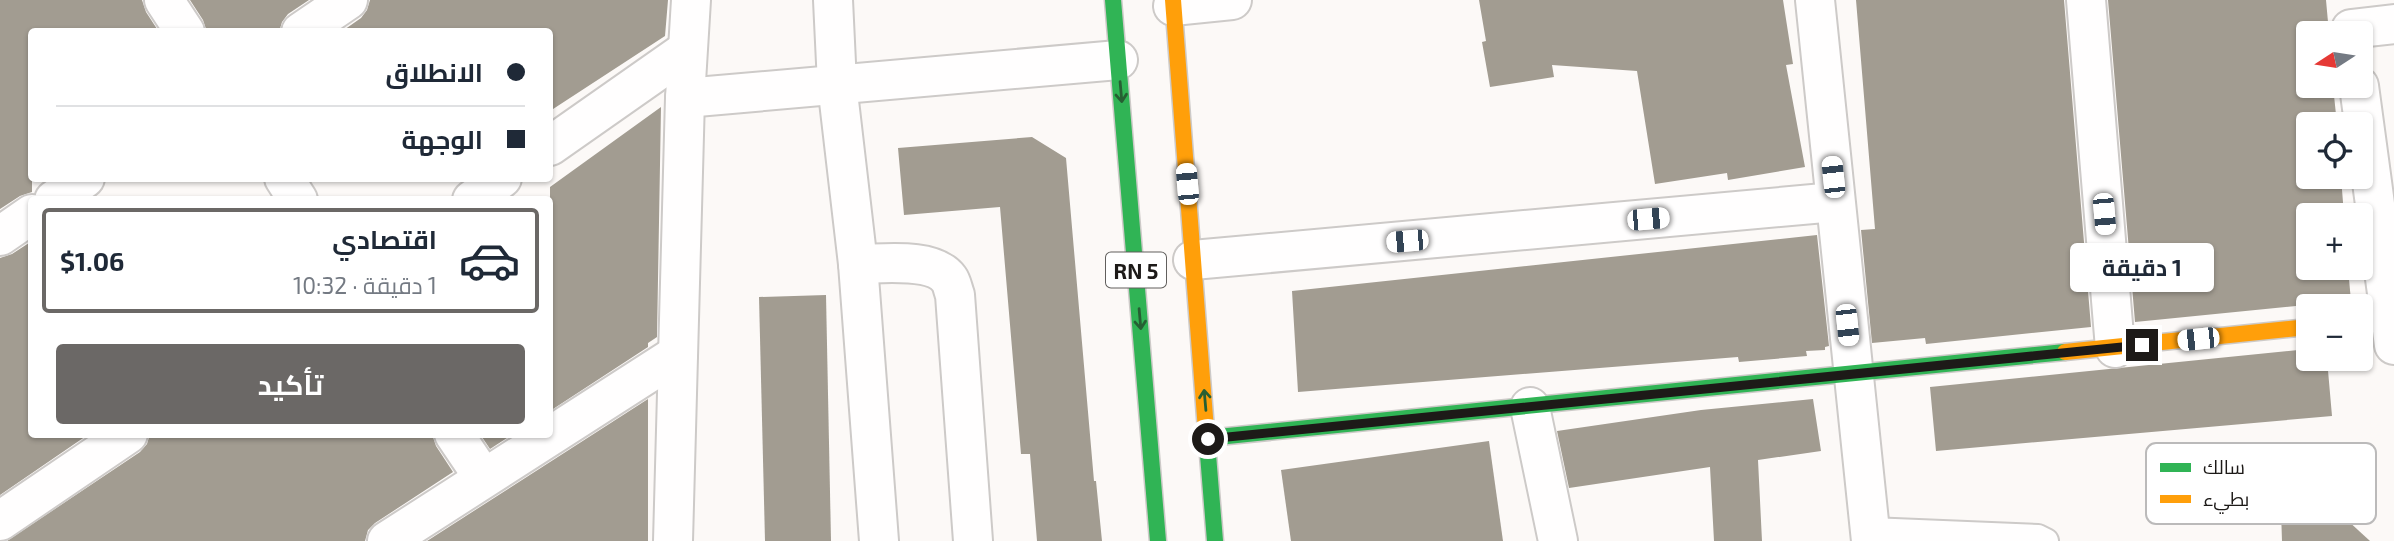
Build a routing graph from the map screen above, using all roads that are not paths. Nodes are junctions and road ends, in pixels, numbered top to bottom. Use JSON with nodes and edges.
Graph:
{"nodes":[{"id":1,"x":164,"y":0,"type":"edge"},
{"id":2,"x":348,"y":0,"type":"edge"},
{"id":3,"x":691,"y":0,"type":"edge"},
{"id":4,"x":833,"y":0,"type":"edge"},
{"id":5,"x":1113,"y":0,"type":"edge"},
{"id":6,"x":1231,"y":0,"type":"edge"},
{"id":7,"x":1815,"y":0,"type":"edge"},
{"id":8,"x":2086,"y":0,"type":"edge"},
{"id":9,"x":1173,"y":3,"type":"edge"},
{"id":10,"x":2373,"y":23,"type":"edge"},
{"id":11,"x":2394,"y":24,"type":"edge"},
{"id":12,"x":182,"y":28,"type":"edge"},
{"id":13,"x":307,"y":28,"type":"edge"},
{"id":14,"x":687,"y":50,"type":"junction"},
{"id":15,"x":1118,"y":60,"type":"junction"},
{"id":16,"x":837,"y":84,"type":"junction"},
{"id":17,"x":685,"y":98,"type":"junction"},
{"id":18,"x":2360,"y":98,"type":"edge"},
{"id":19,"x":553,"y":144,"type":"edge"},
{"id":20,"x":79,"y":182,"type":"edge"},
{"id":21,"x":497,"y":182,"type":"edge"},
{"id":22,"x":60,"y":196,"type":"edge"},
{"id":23,"x":477,"y":196,"type":"edge"},
{"id":24,"x":1835,"y":202,"type":"junction"},
{"id":25,"x":28,"y":218,"type":"edge"},
{"id":26,"x":0,"y":236,"type":"edge"},
{"id":27,"x":1194,"y":260,"type":"junction"},
{"id":28,"x":858,"y":264,"type":"junction"},
{"id":29,"x":2385,"y":326,"type":"edge"},
{"id":30,"x":2296,"y":328,"type":"edge"},
{"id":31,"x":2115,"y":348,"type":"junction"},
{"id":32,"x":678,"y":354,"type":"junction"},
{"id":33,"x":1852,"y":374,"type":"junction"},
{"id":34,"x":1530,"y":407,"type":"junction"},
{"id":35,"x":553,"y":433,"type":"edge"},
{"id":36,"x":122,"y":438,"type":"edge"},
{"id":37,"x":457,"y":438,"type":"edge"},
{"id":38,"x":545,"y":438,"type":"edge"},
{"id":39,"x":1208,"y":439,"type":"junction"},
{"id":40,"x":483,"y":477,"type":"junction"},
{"id":41,"x":0,"y":521,"type":"edge"},
{"id":42,"x":1871,"y":535,"type":"edge"},
{"id":43,"x":387,"y":541,"type":"edge"},
{"id":44,"x":673,"y":541,"type":"edge"},
{"id":45,"x":879,"y":541,"type":"edge"},
{"id":46,"x":973,"y":541,"type":"edge"},
{"id":47,"x":1158,"y":541,"type":"edge"},
{"id":48,"x":1215,"y":541,"type":"edge"},
{"id":49,"x":1558,"y":541,"type":"edge"},
{"id":50,"x":2046,"y":541,"type":"edge"}],
"edges":[{"from":1,"to":12,"type":"street"},
{"from":2,"to":13,"type":"street"},
{"from":3,"to":14,"type":"street"},
{"from":4,"to":16,"type":"street"},
{"from":5,"to":15,"type":"street","number":"RN 5"},
{"from":6,"to":9,"type":"street"},
{"from":7,"to":24,"type":"street"},
{"from":8,"to":31,"type":"street"},
{"from":9,"to":27,"type":"street","number":"RN 5"},
{"from":10,"to":11,"type":"street"},
{"from":14,"to":17,"type":"street"},
{"from":14,"to":19,"type":"street"},
{"from":15,"to":16,"type":"street"},
{"from":15,"to":47,"type":"street","number":"RN 5","one_way":true},
{"from":16,"to":17,"type":"street"},
{"from":16,"to":28,"type":"street"},
{"from":17,"to":32,"type":"street"},
{"from":18,"to":29,"type":"street"},
{"from":20,"to":22,"type":"street"},
{"from":21,"to":23,"type":"street"},
{"from":24,"to":27,"type":"street"},
{"from":24,"to":33,"type":"street"},
{"from":25,"to":26,"type":"street"},
{"from":39,"to":27,"type":"street","number":"RN 5","one_way":true},
{"from":28,"to":45,"type":"street"},
{"from":28,"to":46,"type":"street"},
{"from":30,"to":31,"type":"street"},
{"from":31,"to":33,"type":"street"},
{"from":32,"to":35,"type":"street"},
{"from":32,"to":44,"type":"street"},
{"from":33,"to":34,"type":"street"},
{"from":33,"to":42,"type":"street"},
{"from":34,"to":39,"type":"street"},
{"from":34,"to":49,"type":"street"},
{"from":36,"to":41,"type":"street"},
{"from":37,"to":40,"type":"street"},
{"from":38,"to":40,"type":"street"},
{"from":39,"to":48,"type":"street","number":"RN 5"},
{"from":40,"to":43,"type":"street"},
{"from":42,"to":50,"type":"lane"}]}
